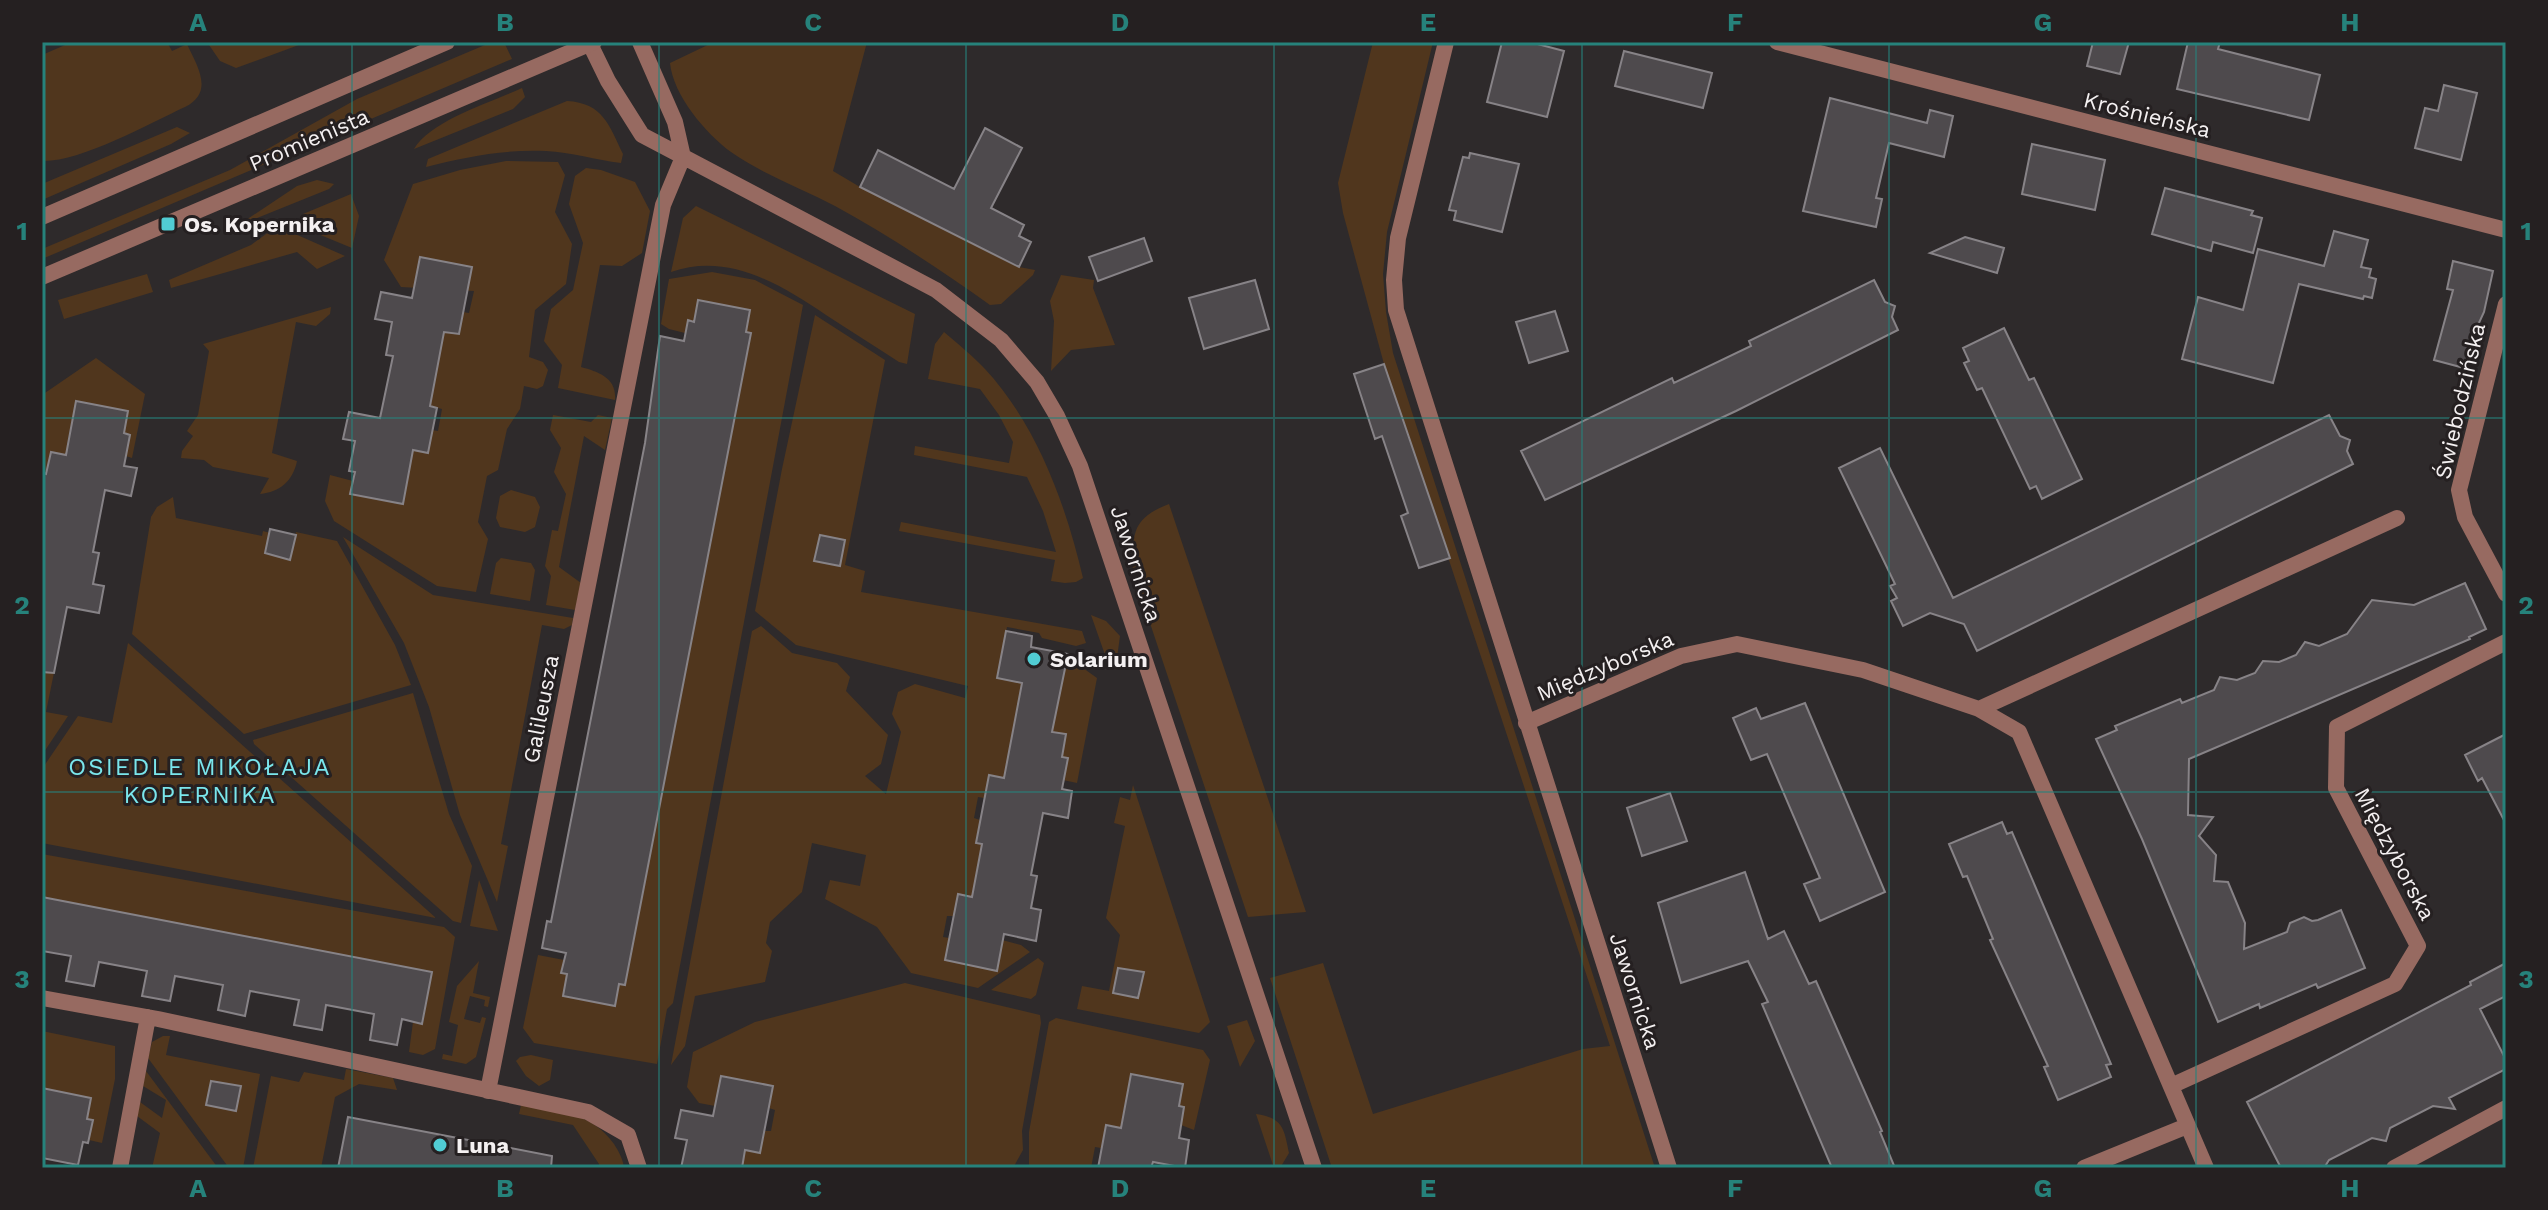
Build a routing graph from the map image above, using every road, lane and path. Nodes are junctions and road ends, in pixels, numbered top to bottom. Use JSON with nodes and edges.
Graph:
{"nodes":[{"id":1,"x":447,"y":42,"type":"edge"},
{"id":2,"x":640,"y":42,"type":"edge"},
{"id":3,"x":1446,"y":42,"type":"edge"},
{"id":4,"x":1777,"y":42,"type":"edge"},
{"id":5,"x":591,"y":43,"type":"edge"},
{"id":6,"x":683,"y":157,"type":"junction"},
{"id":7,"x":42,"y":217,"type":"edge"},
{"id":8,"x":2506,"y":230,"type":"edge"},
{"id":9,"x":42,"y":277,"type":"edge"},
{"id":10,"x":2506,"y":304,"type":"edge"},
{"id":11,"x":2397,"y":518,"type":"dead end"},
{"id":12,"x":2487,"y":558,"type":"junction"},
{"id":13,"x":2506,"y":567,"type":"edge"},
{"id":14,"x":2506,"y":594,"type":"edge"},
{"id":15,"x":2506,"y":642,"type":"edge"},
{"id":16,"x":1979,"y":709,"type":"junction"},
{"id":17,"x":1526,"y":723,"type":"junction"},
{"id":18,"x":42,"y":998,"type":"edge"},
{"id":19,"x":148,"y":1017,"type":"junction"},
{"id":20,"x":2171,"y":1086,"type":"junction"},
{"id":21,"x":488,"y":1091,"type":"junction"},
{"id":22,"x":2506,"y":1108,"type":"edge"},
{"id":23,"x":2187,"y":1126,"type":"junction"},
{"id":24,"x":120,"y":1168,"type":"edge"},
{"id":25,"x":639,"y":1168,"type":"edge"},
{"id":26,"x":1314,"y":1168,"type":"edge"},
{"id":27,"x":1669,"y":1168,"type":"edge"},
{"id":28,"x":2084,"y":1168,"type":"edge"},
{"id":29,"x":2206,"y":1168,"type":"edge"},
{"id":30,"x":2394,"y":1168,"type":"edge"}],
"edges":[{"from":1,"to":7,"type":"street","name":"Promienista"},
{"from":2,"to":6,"type":"street"},
{"from":3,"to":17,"type":"street","name":"Jawornicka"},
{"from":4,"to":8,"type":"street","name":"Krośnieńska"},
{"from":5,"to":6,"type":"street","name":"Jawornicka"},
{"from":5,"to":9,"type":"street","name":"Promienista"},
{"from":6,"to":21,"type":"street","name":"Galileusza"},
{"from":6,"to":26,"type":"street","name":"Jawornicka"},
{"from":10,"to":12,"type":"street","name":"Świebodzińska"},
{"from":11,"to":16,"type":"street"},
{"from":12,"to":13,"type":"street"},
{"from":12,"to":14,"type":"street","name":"Świebodzińska"},
{"from":15,"to":20,"type":"street","name":"Międzyborska"},
{"from":16,"to":17,"type":"street","name":"Międzyborska"},
{"from":16,"to":20,"type":"street","name":"Międzyborska"},
{"from":17,"to":27,"type":"street","name":"Jawornicka"},
{"from":18,"to":19,"type":"street"},
{"from":19,"to":21,"type":"street"},
{"from":19,"to":24,"type":"street"},
{"from":20,"to":23,"type":"street","name":"Międzyborska"},
{"from":21,"to":25,"type":"street"},
{"from":22,"to":30,"type":"street"},
{"from":23,"to":28,"type":"street"},
{"from":23,"to":29,"type":"street","name":"Międzyborska"}]}
